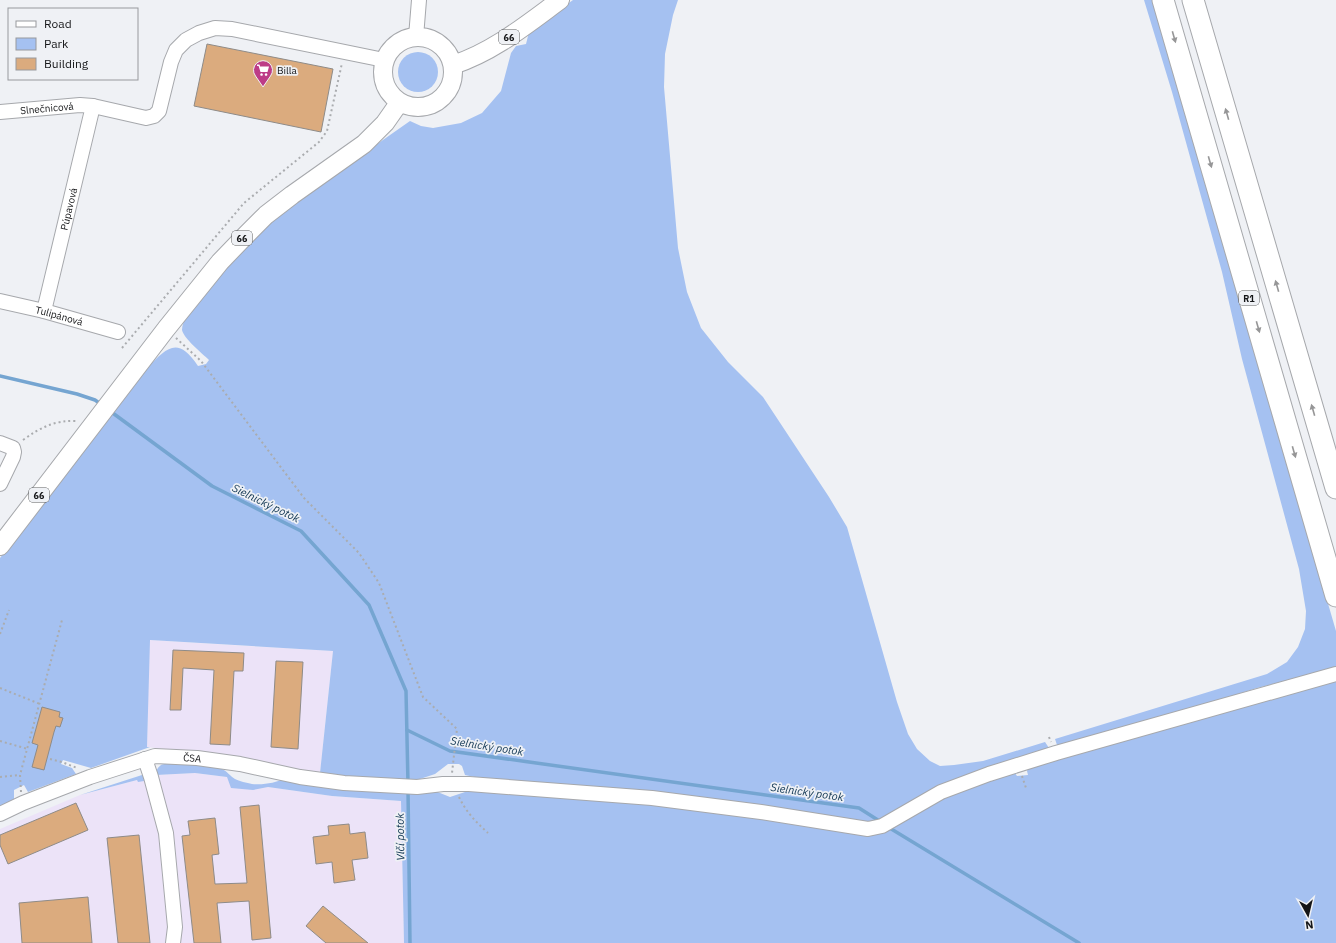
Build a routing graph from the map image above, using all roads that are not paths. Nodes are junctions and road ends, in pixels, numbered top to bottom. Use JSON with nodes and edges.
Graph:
{"nodes":[{"id":1,"x":419,"y":0,"type":"edge"},
{"id":2,"x":560,"y":0,"type":"edge"},
{"id":3,"x":1162,"y":0,"type":"edge"},
{"id":4,"x":1193,"y":0,"type":"edge"},
{"id":5,"x":416,"y":37,"type":"junction"},
{"id":6,"x":384,"y":60,"type":"junction"},
{"id":7,"x":453,"y":66,"type":"junction"},
{"id":8,"x":399,"y":103,"type":"junction"},
{"id":9,"x":93,"y":106,"type":"junction"},
{"id":10,"x":0,"y":112,"type":"edge"},
{"id":11,"x":0,"y":301,"type":"edge"},
{"id":12,"x":44,"y":311,"type":"junction"},
{"id":13,"x":118,"y":332,"type":"dead end"},
{"id":14,"x":6,"y":446,"type":"edge"},
{"id":15,"x":0,"y":484,"type":"edge"},
{"id":16,"x":1336,"y":488,"type":"edge"},
{"id":17,"x":0,"y":546,"type":"edge"},
{"id":18,"x":1336,"y":596,"type":"edge"},
{"id":19,"x":1330,"y":675,"type":"edge"},
{"id":20,"x":145,"y":759,"type":"junction"},
{"id":21,"x":0,"y":814,"type":"edge"},
{"id":22,"x":173,"y":943,"type":"edge"}],
"edges":[{"from":1,"to":5,"type":"street"},
{"from":2,"to":7,"type":"main road","number":"66"},
{"from":3,"to":18,"type":"highway","number":"R1","one_way":true},
{"from":16,"to":4,"type":"highway","one_way":true},
{"from":5,"to":6,"type":"main road"},
{"from":5,"to":7,"type":"main road"},
{"from":6,"to":8,"type":"main road"},
{"from":6,"to":9,"type":"street","name":"Slnečnicová"},
{"from":7,"to":8,"type":"main road"},
{"from":8,"to":17,"type":"main road","number":"66"},
{"from":9,"to":10,"type":"street","name":"Slnečnicová"},
{"from":9,"to":12,"type":"street","name":"Púpavová"},
{"from":11,"to":12,"type":"street","name":"Tulipánová"},
{"from":12,"to":13,"type":"street","name":"Tulipánová"},
{"from":14,"to":15,"type":"street"},
{"from":19,"to":20,"type":"street","name":"ČSA"},
{"from":20,"to":21,"type":"street","name":"ČSA"},
{"from":20,"to":22,"type":"street"}]}
